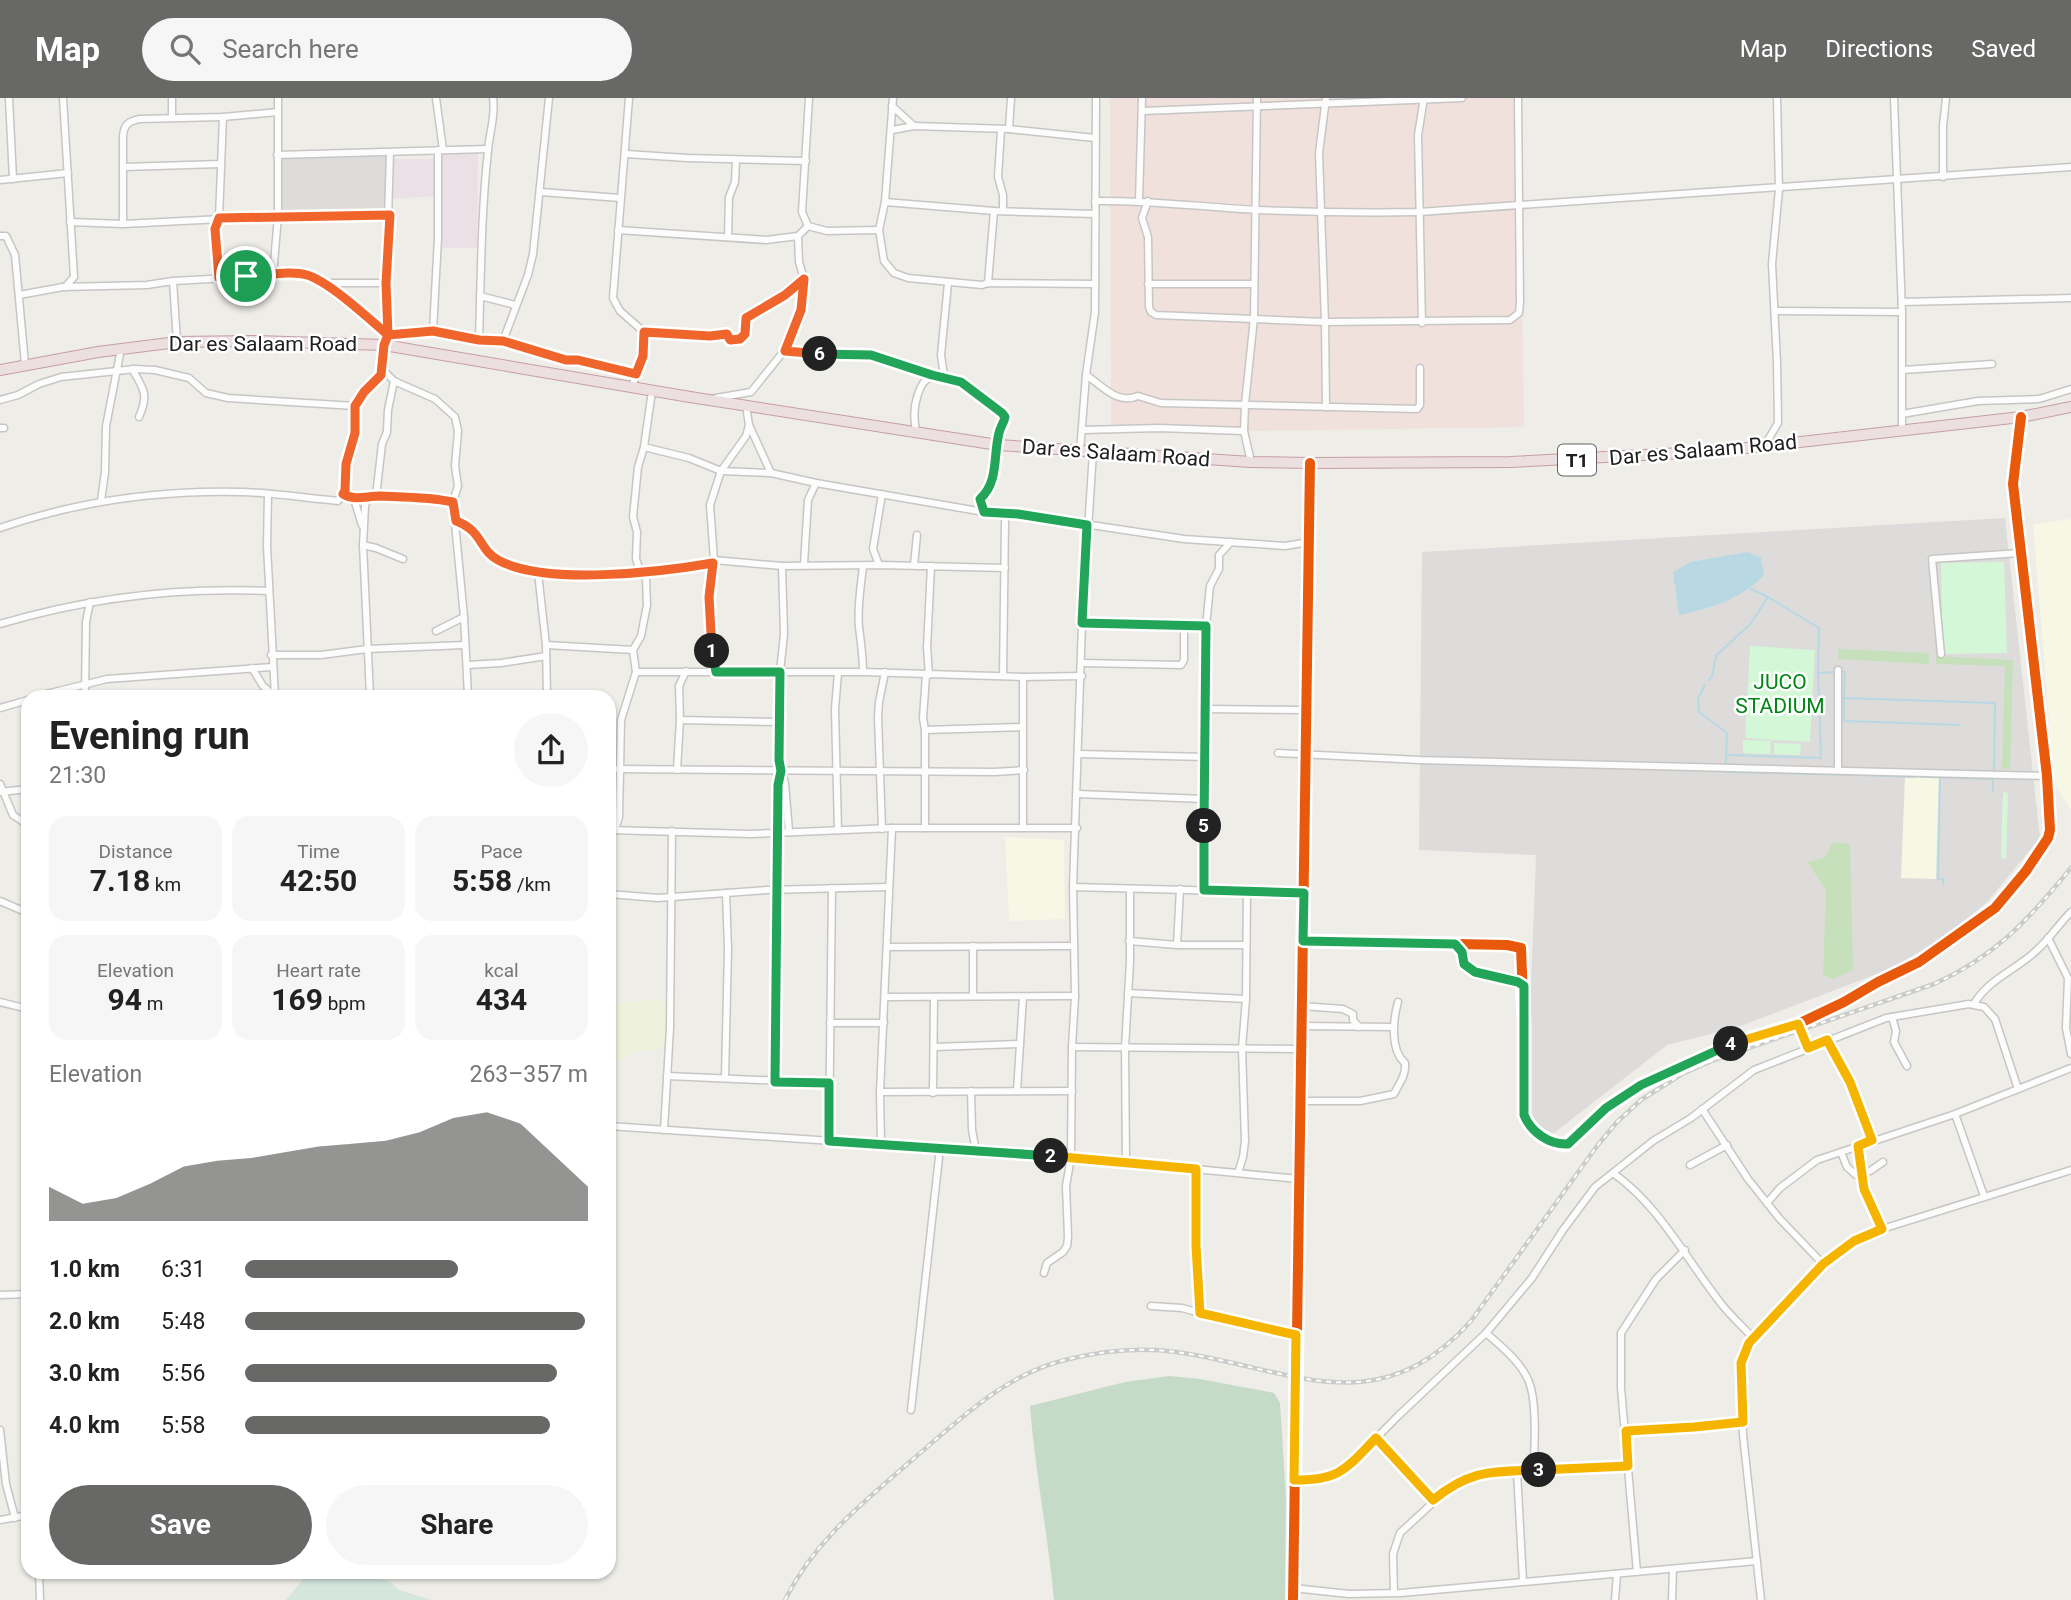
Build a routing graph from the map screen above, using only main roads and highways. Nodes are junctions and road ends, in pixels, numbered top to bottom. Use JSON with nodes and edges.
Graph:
{"nodes":[{"id":1,"x":0,"y":370,"type":"edge"},
{"id":2,"x":2071,"y":407,"type":"edge"}],
"edges":[{"from":1,"to":2,"type":"highway","name":"Dar es Salaam Road","number":"T1"}]}
